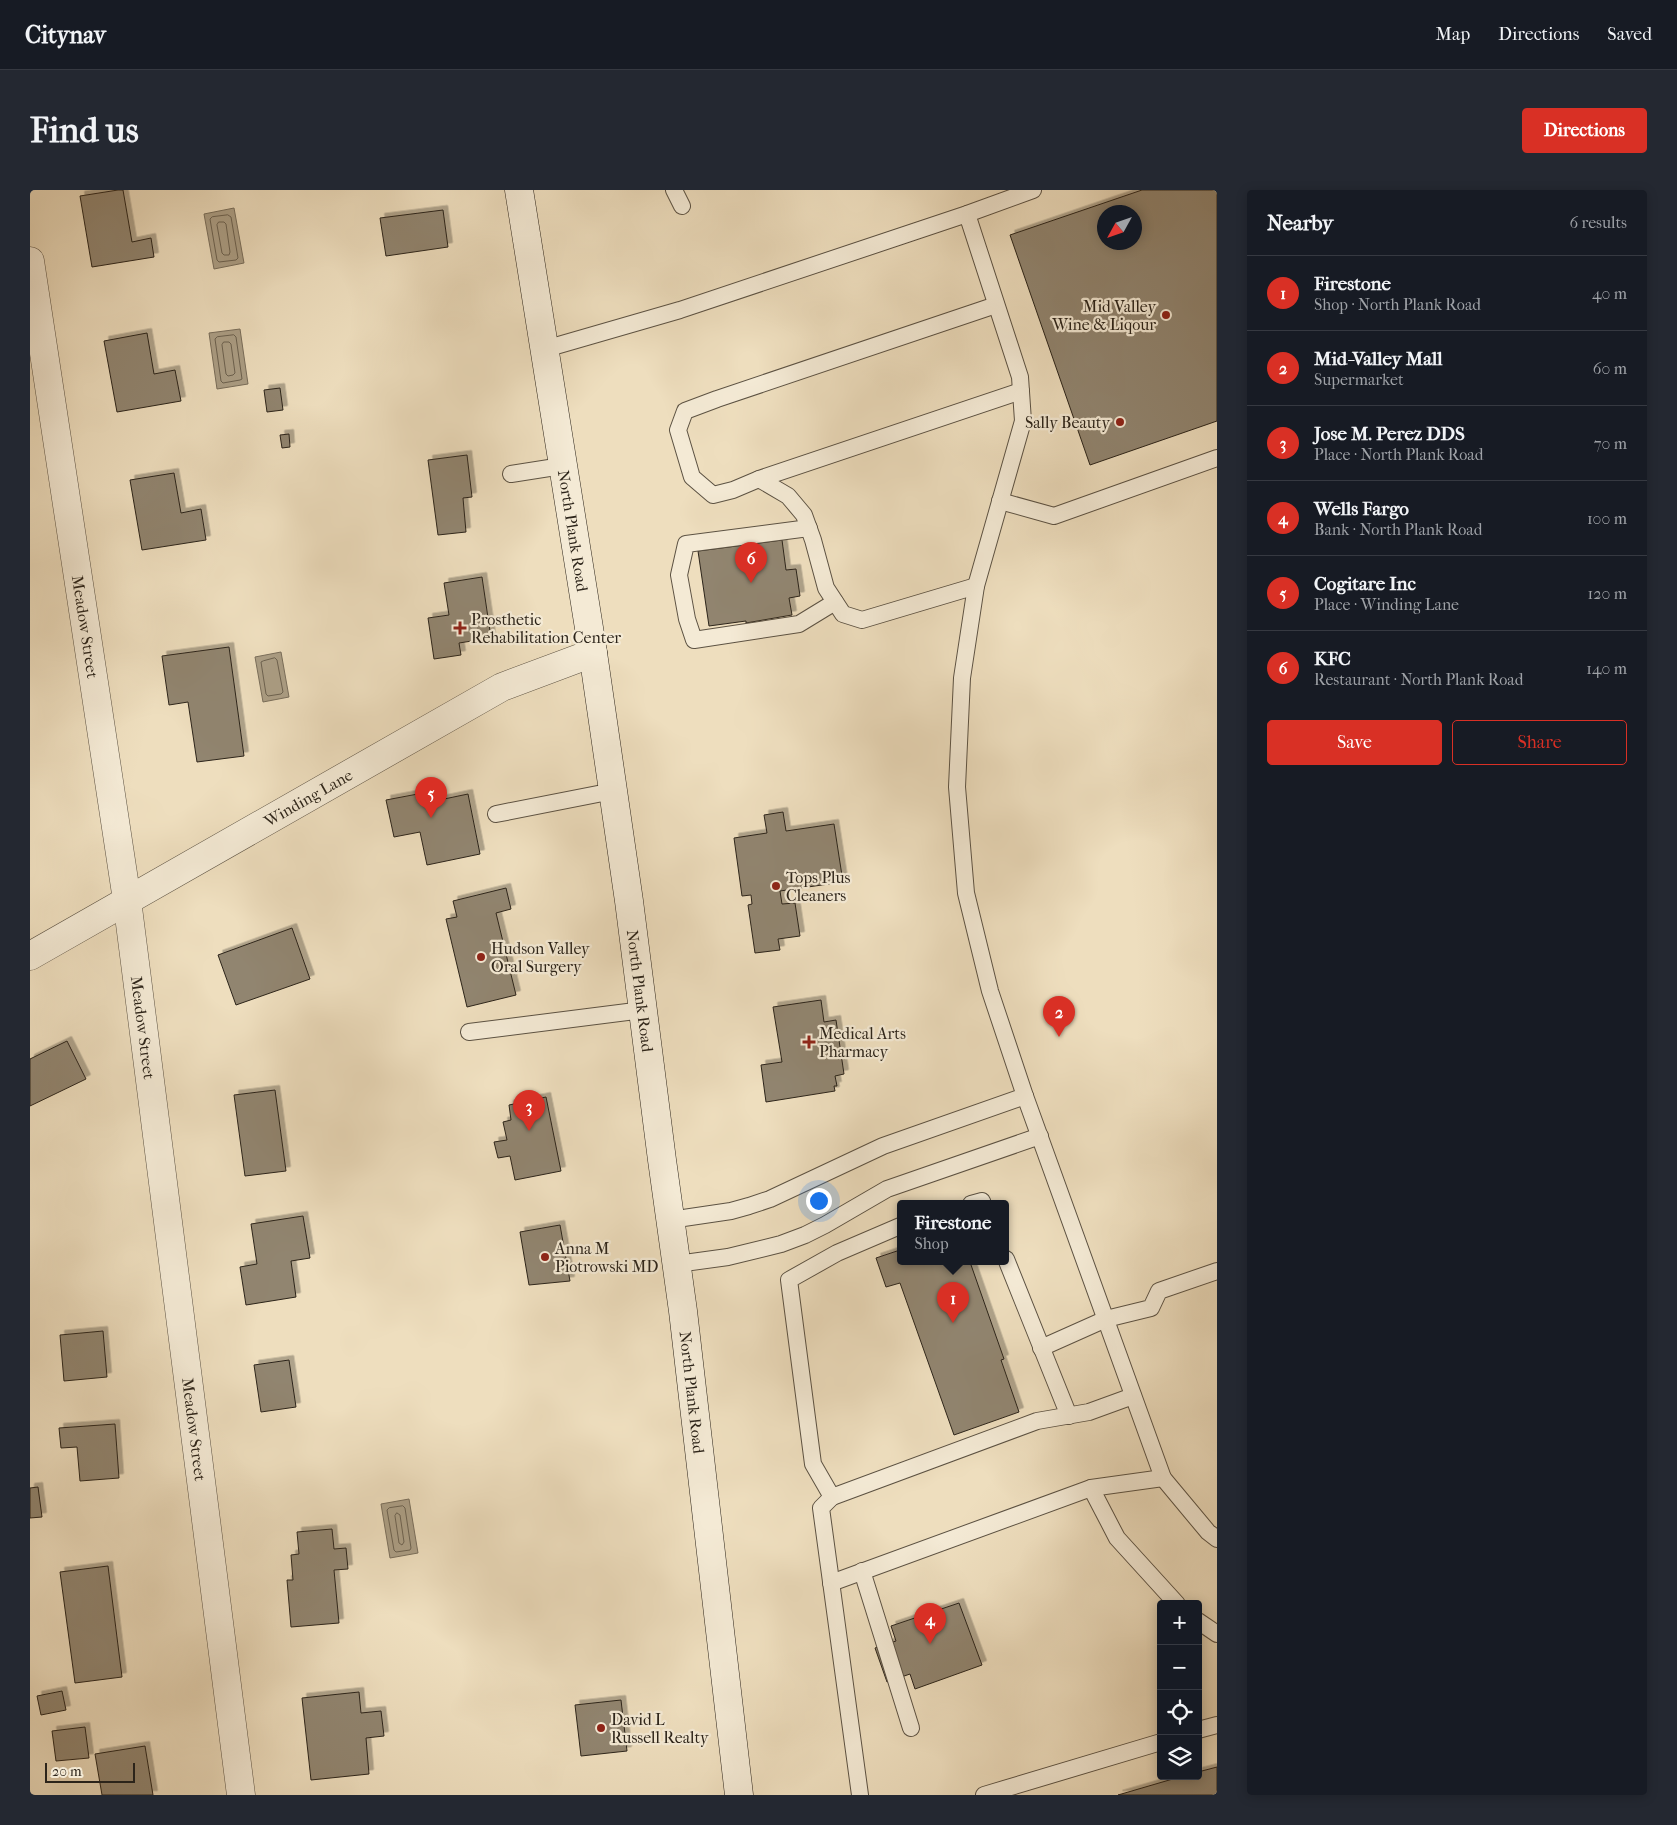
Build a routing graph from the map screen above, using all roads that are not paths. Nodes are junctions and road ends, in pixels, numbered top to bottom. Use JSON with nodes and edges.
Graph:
{"nodes":[{"id":1,"x":519,"y":190,"type":"edge"},
{"id":2,"x":674,"y":190,"type":"edge"},
{"id":3,"x":1033,"y":190,"type":"edge"},
{"id":4,"x":682,"y":206,"type":"dead end"},
{"id":5,"x":967,"y":214,"type":"junction"},
{"id":6,"x":30,"y":261,"type":"edge"},
{"id":7,"x":996,"y":305,"type":"junction"},
{"id":8,"x":545,"y":349,"type":"junction"},
{"id":9,"x":1021,"y":391,"type":"junction"},
{"id":10,"x":1217,"y":458,"type":"edge"},
{"id":11,"x":562,"y":466,"type":"junction"},
{"id":12,"x":511,"y":474,"type":"dead end"},
{"id":13,"x":759,"y":479,"type":"junction"},
{"id":14,"x":1000,"y":501,"type":"junction"},
{"id":15,"x":809,"y":528,"type":"junction"},
{"id":16,"x":976,"y":586,"type":"junction"},
{"id":17,"x":834,"y":602,"type":"junction"},
{"id":18,"x":593,"y":654,"type":"junction"},
{"id":19,"x":613,"y":791,"type":"junction"},
{"id":20,"x":496,"y":814,"type":"dead end"},
{"id":21,"x":127,"y":900,"type":"junction"},
{"id":22,"x":30,"y":956,"type":"edge"},
{"id":23,"x":643,"y":1010,"type":"junction"},
{"id":24,"x":469,"y":1032,"type":"dead end"},
{"id":25,"x":1025,"y":1096,"type":"junction"},
{"id":26,"x":1040,"y":1136,"type":"junction"},
{"id":27,"x":670,"y":1220,"type":"junction"},
{"id":28,"x":897,"y":1227,"type":"edge"},
{"id":29,"x":677,"y":1264,"type":"junction"},
{"id":30,"x":1008,"y":1265,"type":"edge"},
{"id":31,"x":1217,"y":1271,"type":"edge"},
{"id":32,"x":1106,"y":1319,"type":"junction"},
{"id":33,"x":1041,"y":1348,"type":"junction"},
{"id":34,"x":1133,"y":1396,"type":"junction"},
{"id":35,"x":1069,"y":1416,"type":"junction"},
{"id":36,"x":1163,"y":1478,"type":"junction"},
{"id":37,"x":1091,"y":1488,"type":"junction"},
{"id":38,"x":832,"y":1497,"type":"junction"},
{"id":39,"x":1217,"y":1539,"type":"edge"},
{"id":40,"x":862,"y":1571,"type":"junction"},
{"id":41,"x":831,"y":1583,"type":"junction"},
{"id":42,"x":1173,"y":1600,"type":"edge"},
{"id":43,"x":1202,"y":1624,"type":"edge"},
{"id":44,"x":1217,"y":1634,"type":"edge"},
{"id":45,"x":1217,"y":1725,"type":"edge"},
{"id":46,"x":910,"y":1728,"type":"dead end"},
{"id":47,"x":1202,"y":1729,"type":"edge"},
{"id":48,"x":1157,"y":1743,"type":"edge"},
{"id":49,"x":241,"y":1795,"type":"edge"},
{"id":50,"x":740,"y":1795,"type":"edge"},
{"id":51,"x":860,"y":1795,"type":"edge"},
{"id":52,"x":984,"y":1795,"type":"edge"}],
"edges":[{"from":1,"to":8,"type":"street","name":"North Plank Road"},
{"from":2,"to":4,"type":"lane"},
{"from":3,"to":5,"type":"lane"},
{"from":5,"to":7,"type":"lane"},
{"from":5,"to":8,"type":"lane"},
{"from":6,"to":21,"type":"street","name":"Meadow Street"},
{"from":7,"to":9,"type":"lane"},
{"from":7,"to":13,"type":"lane"},
{"from":8,"to":11,"type":"street","name":"North Plank Road"},
{"from":9,"to":13,"type":"lane"},
{"from":9,"to":14,"type":"lane"},
{"from":10,"to":14,"type":"lane"},
{"from":11,"to":12,"type":"lane"},
{"from":11,"to":18,"type":"street","name":"North Plank Road"},
{"from":13,"to":15,"type":"lane"},
{"from":14,"to":16,"type":"lane"},
{"from":15,"to":17,"type":"lane"},
{"from":15,"to":17,"type":"lane"},
{"from":16,"to":17,"type":"lane"},
{"from":16,"to":25,"type":"lane"},
{"from":18,"to":19,"type":"street","name":"North Plank Road"},
{"from":18,"to":21,"type":"street","name":"Winding Lane"},
{"from":19,"to":20,"type":"lane"},
{"from":19,"to":23,"type":"street","name":"North Plank Road"},
{"from":21,"to":22,"type":"street","name":"Winding Lane"},
{"from":21,"to":49,"type":"street","name":"Meadow Street"},
{"from":23,"to":24,"type":"lane"},
{"from":23,"to":27,"type":"street","name":"North Plank Road"},
{"from":25,"to":26,"type":"lane"},
{"from":25,"to":27,"type":"lane"},
{"from":26,"to":29,"type":"lane"},
{"from":26,"to":32,"type":"lane"},
{"from":27,"to":29,"type":"street","name":"North Plank Road"},
{"from":28,"to":38,"type":"lane"},
{"from":29,"to":50,"type":"street","name":"North Plank Road"},
{"from":30,"to":33,"type":"lane"},
{"from":31,"to":32,"type":"lane"},
{"from":32,"to":33,"type":"lane"},
{"from":32,"to":34,"type":"lane"},
{"from":33,"to":35,"type":"lane"},
{"from":34,"to":35,"type":"lane"},
{"from":34,"to":36,"type":"lane"},
{"from":35,"to":38,"type":"lane"},
{"from":36,"to":37,"type":"lane"},
{"from":36,"to":39,"type":"lane"},
{"from":37,"to":40,"type":"lane"},
{"from":37,"to":42,"type":"lane"},
{"from":38,"to":41,"type":"lane"},
{"from":40,"to":41,"type":"lane"},
{"from":40,"to":46,"type":"lane"},
{"from":41,"to":51,"type":"lane"},
{"from":43,"to":44,"type":"lane"},
{"from":45,"to":47,"type":"lane"},
{"from":48,"to":52,"type":"lane"}]}
